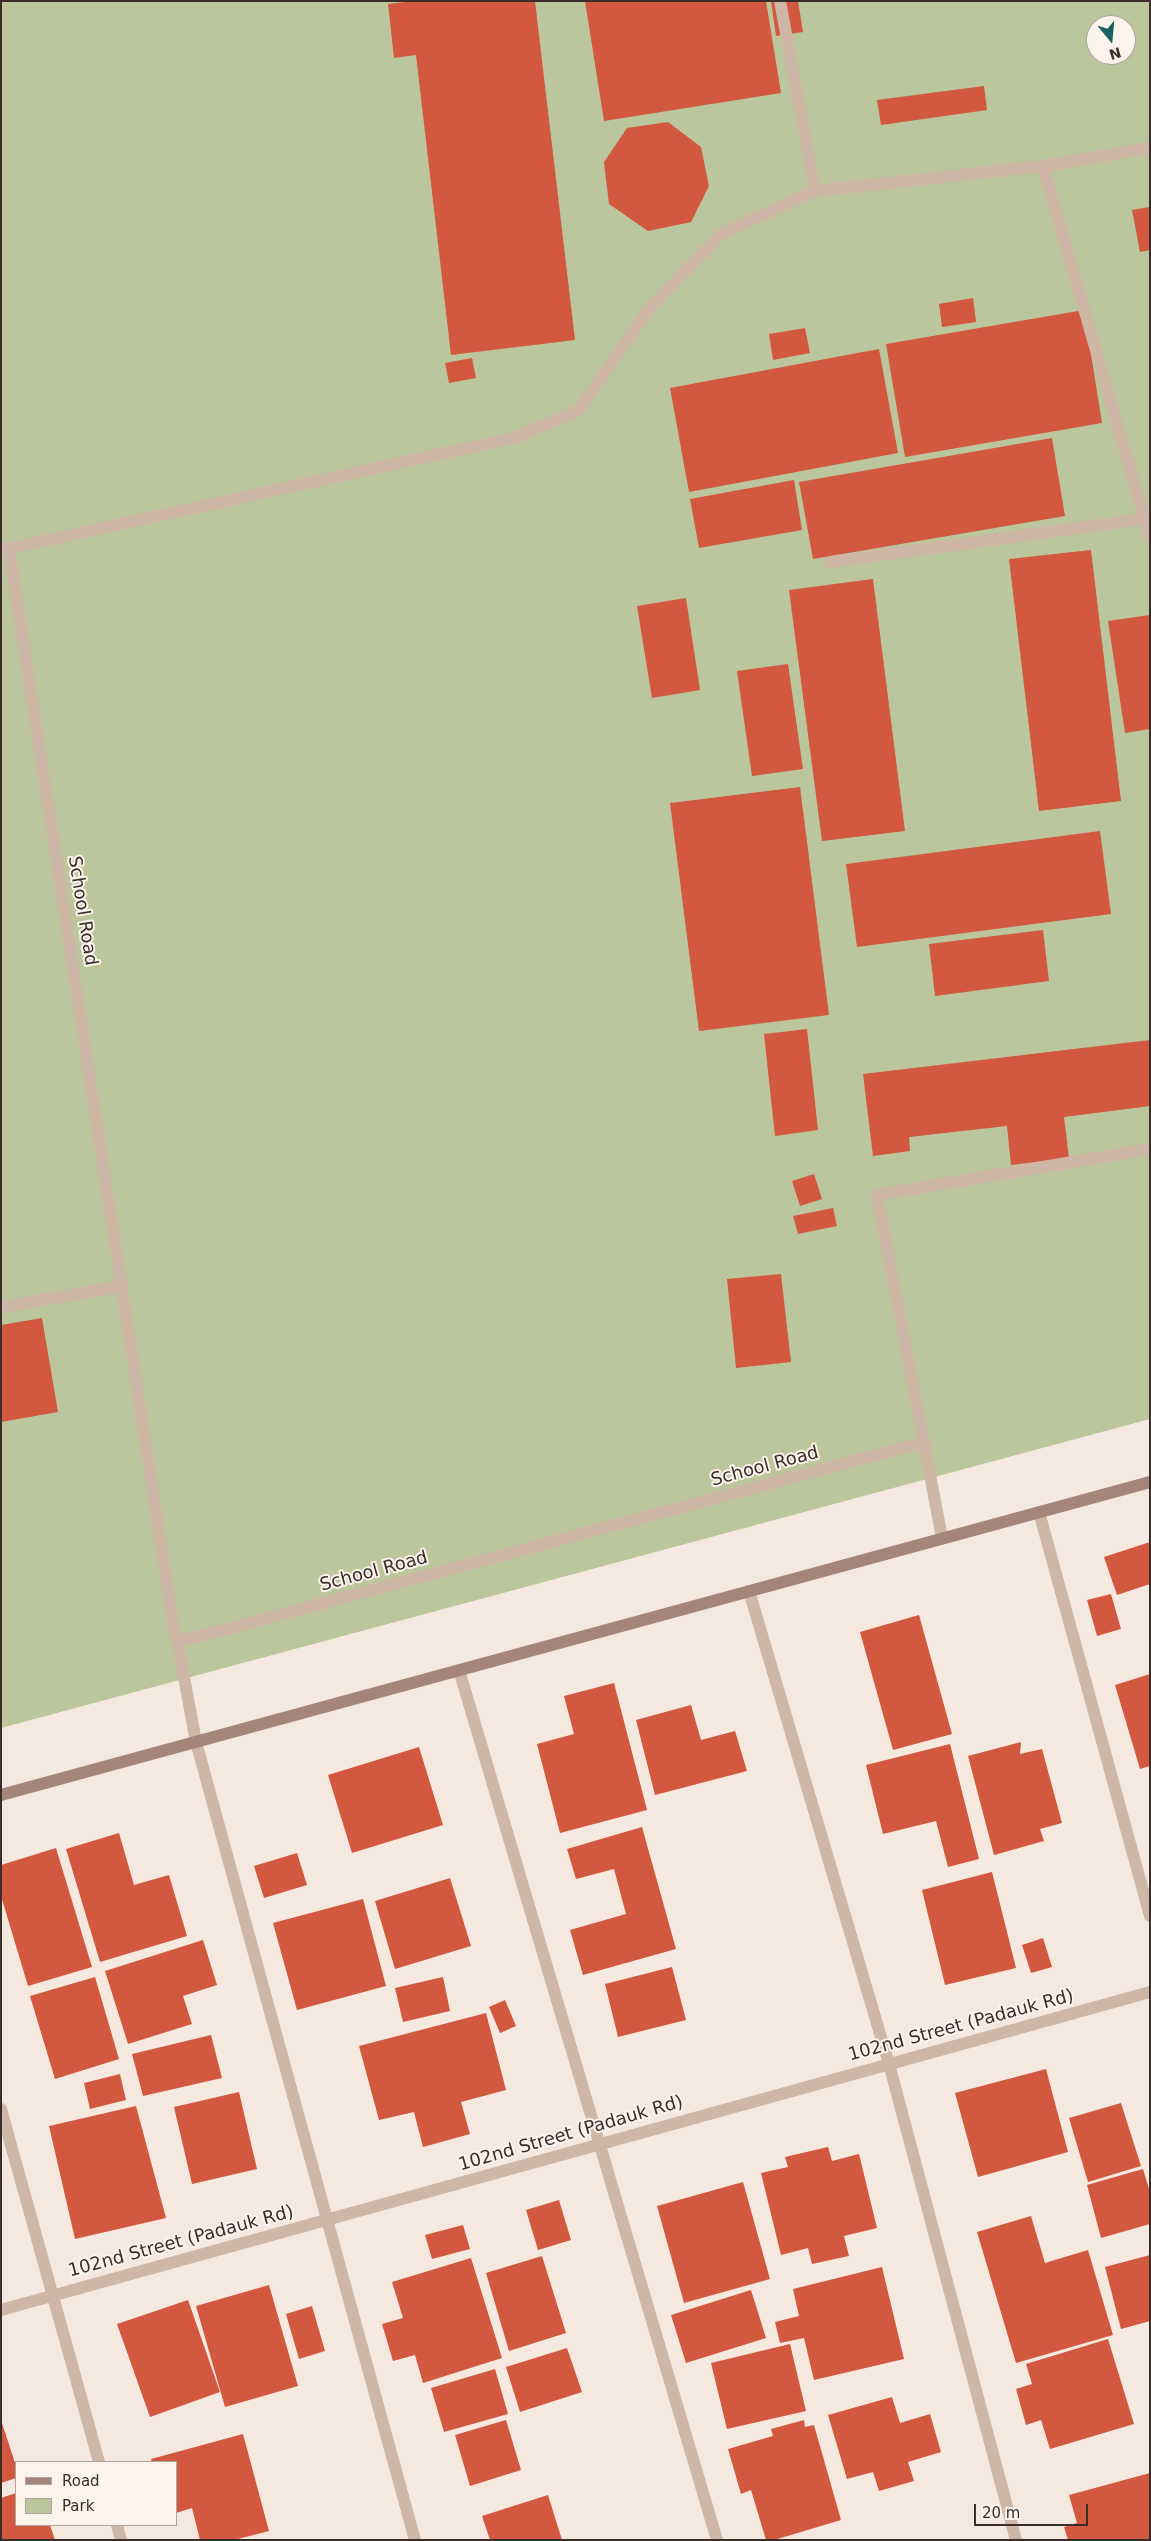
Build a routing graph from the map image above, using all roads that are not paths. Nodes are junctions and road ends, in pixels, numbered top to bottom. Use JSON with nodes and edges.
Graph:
{"nodes":[{"id":1,"x":780,"y":1,"type":"edge"},
{"id":2,"x":1150,"y":148,"type":"edge"},
{"id":3,"x":1043,"y":166,"type":"junction"},
{"id":4,"x":815,"y":191,"type":"junction"},
{"id":5,"x":1144,"y":519,"type":"junction"},
{"id":6,"x":1150,"y":538,"type":"edge"},
{"id":7,"x":5,"y":549,"type":"edge"},
{"id":8,"x":830,"y":562,"type":"dead end"},
{"id":9,"x":1150,"y":1149,"type":"edge"},
{"id":10,"x":123,"y":1286,"type":"junction"},
{"id":11,"x":1,"y":1307,"type":"edge"},
{"id":12,"x":925,"y":1442,"type":"junction"},
{"id":13,"x":1150,"y":1482,"type":"edge"},
{"id":14,"x":1039,"y":1512,"type":"junction"},
{"id":15,"x":942,"y":1538,"type":"junction"},
{"id":16,"x":750,"y":1591,"type":"junction"},
{"id":17,"x":177,"y":1639,"type":"junction"},
{"id":18,"x":459,"y":1670,"type":"junction"},
{"id":19,"x":196,"y":1742,"type":"junction"},
{"id":20,"x":1,"y":1795,"type":"edge"},
{"id":21,"x":1150,"y":1916,"type":"edge"},
{"id":22,"x":1150,"y":1992,"type":"edge"},
{"id":23,"x":888,"y":2064,"type":"junction"},
{"id":24,"x":1,"y":2109,"type":"edge"},
{"id":25,"x":599,"y":2144,"type":"junction"},
{"id":26,"x":327,"y":2220,"type":"junction"},
{"id":27,"x":53,"y":2296,"type":"junction"},
{"id":28,"x":1,"y":2310,"type":"edge"},
{"id":29,"x":99,"y":2461,"type":"edge"},
{"id":30,"x":116,"y":2526,"type":"edge"},
{"id":31,"x":121,"y":2540,"type":"edge"},
{"id":32,"x":415,"y":2540,"type":"edge"},
{"id":33,"x":717,"y":2540,"type":"edge"},
{"id":34,"x":1016,"y":2540,"type":"edge"}],
"edges":[{"from":1,"to":4,"type":"lane"},
{"from":2,"to":3,"type":"lane"},
{"from":3,"to":4,"type":"lane"},
{"from":3,"to":5,"type":"lane"},
{"from":4,"to":7,"type":"lane"},
{"from":5,"to":6,"type":"lane"},
{"from":5,"to":8,"type":"lane"},
{"from":7,"to":10,"type":"lane","name":"School Road"},
{"from":9,"to":12,"type":"lane"},
{"from":10,"to":11,"type":"lane"},
{"from":10,"to":17,"type":"lane","name":"School Road"},
{"from":12,"to":15,"type":"lane"},
{"from":12,"to":17,"type":"lane","name":"School Road"},
{"from":13,"to":14,"type":"main road"},
{"from":14,"to":15,"type":"main road"},
{"from":14,"to":21,"type":"lane"},
{"from":15,"to":16,"type":"main road"},
{"from":16,"to":18,"type":"main road"},
{"from":16,"to":23,"type":"lane"},
{"from":17,"to":19,"type":"lane"},
{"from":18,"to":19,"type":"main road"},
{"from":18,"to":25,"type":"lane"},
{"from":19,"to":20,"type":"main road"},
{"from":19,"to":26,"type":"lane"},
{"from":22,"to":23,"type":"lane","name":"102nd Street (Padauk Rd)"},
{"from":23,"to":25,"type":"lane","name":"102nd Street (Padauk Rd)"},
{"from":23,"to":34,"type":"lane"},
{"from":24,"to":27,"type":"lane"},
{"from":25,"to":26,"type":"lane","name":"102nd Street (Padauk Rd)"},
{"from":25,"to":33,"type":"lane"},
{"from":26,"to":27,"type":"lane","name":"102nd Street (Padauk Rd)"},
{"from":26,"to":32,"type":"lane"},
{"from":27,"to":28,"type":"lane","name":"102nd Street (Padauk Rd)"},
{"from":27,"to":29,"type":"lane"},
{"from":30,"to":31,"type":"lane"}]}
